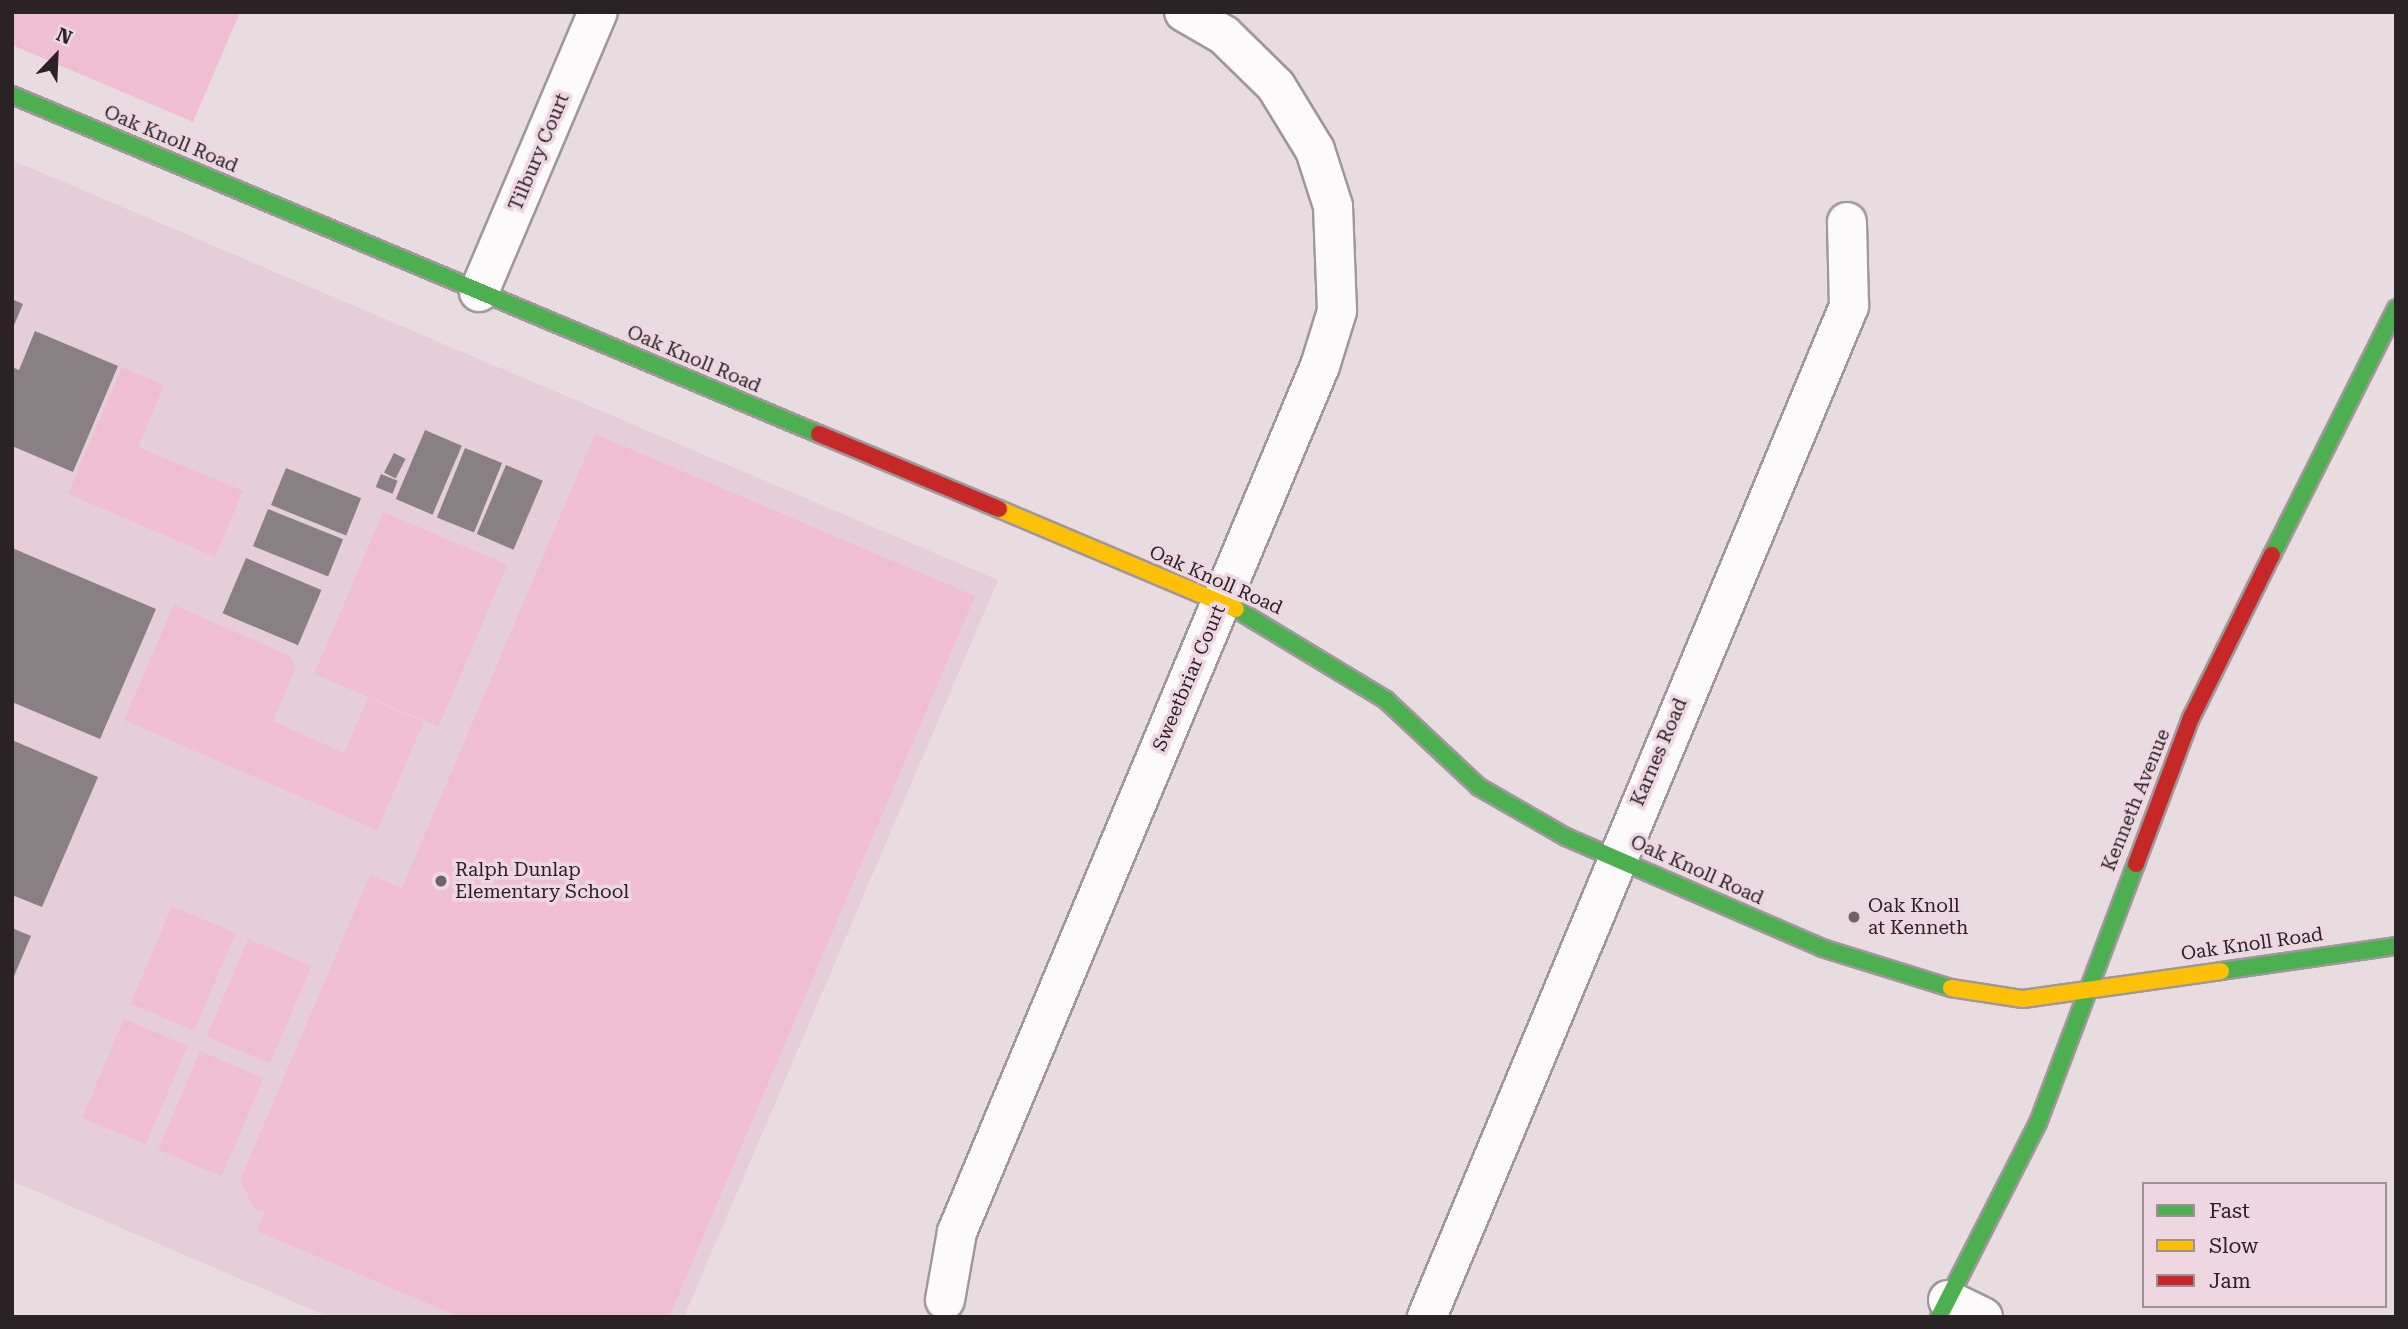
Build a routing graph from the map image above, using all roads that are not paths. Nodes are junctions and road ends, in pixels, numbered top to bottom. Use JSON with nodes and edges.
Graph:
{"nodes":[{"id":1,"x":598,"y":12,"type":"edge"},
{"id":2,"x":1185,"y":12,"type":"edge"},
{"id":3,"x":12,"y":95,"type":"edge"},
{"id":4,"x":1847,"y":222,"type":"dead end"},
{"id":5,"x":479,"y":292,"type":"junction"},
{"id":6,"x":2396,"y":308,"type":"edge"},
{"id":7,"x":1220,"y":603,"type":"junction"},
{"id":8,"x":1614,"y":856,"type":"junction"},
{"id":9,"x":2396,"y":946,"type":"edge"},
{"id":10,"x":2087,"y":992,"type":"junction"},
{"id":11,"x":945,"y":1300,"type":"dead end"},
{"id":12,"x":1943,"y":1308,"type":"edge"},
{"id":13,"x":1427,"y":1317,"type":"edge"},
{"id":14,"x":1983,"y":1317,"type":"edge"}],
"edges":[{"from":1,"to":5,"type":"street","name":"Tilbury Court"},
{"from":2,"to":7,"type":"street","name":"Sweetbriar Court"},
{"from":3,"to":5,"type":"street","name":"Oak Knoll Road"},
{"from":4,"to":8,"type":"street","name":"Karnes Road"},
{"from":5,"to":7,"type":"street","name":"Oak Knoll Road"},
{"from":6,"to":10,"type":"street","name":"Kenneth Avenue"},
{"from":7,"to":8,"type":"street","name":"Oak Knoll Road"},
{"from":7,"to":11,"type":"street","name":"Sweetbriar Court"},
{"from":8,"to":10,"type":"street","name":"Oak Knoll Road"},
{"from":8,"to":13,"type":"street","name":"Karnes Road"},
{"from":9,"to":10,"type":"street","name":"Oak Knoll Road"},
{"from":10,"to":12,"type":"street","name":"Kenneth Avenue"},
{"from":12,"to":14,"type":"street"}]}
